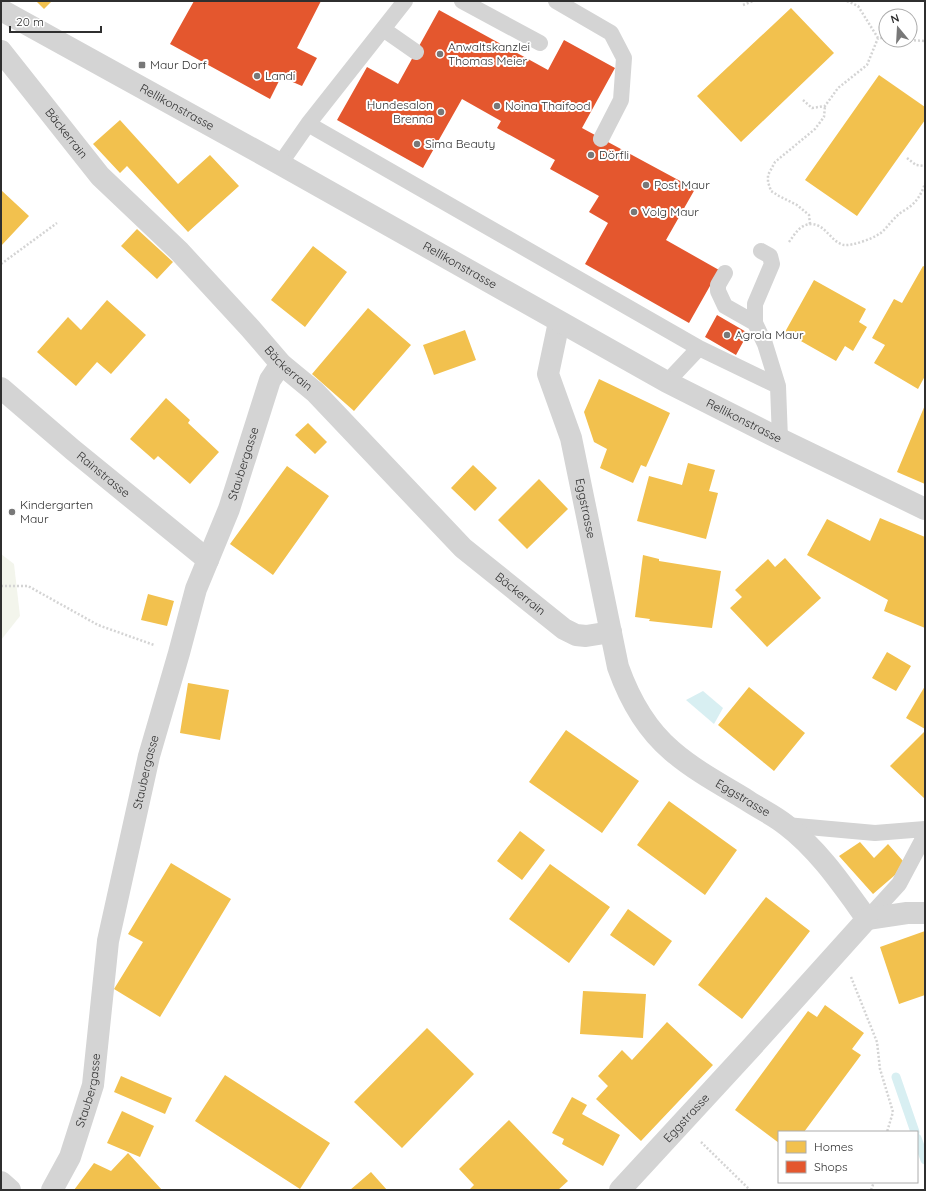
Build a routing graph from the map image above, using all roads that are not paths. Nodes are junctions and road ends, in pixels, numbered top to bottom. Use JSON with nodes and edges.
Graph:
{"nodes":[{"id":1,"x":405,"y":1,"type":"edge"},
{"id":2,"x":462,"y":1,"type":"edge"},
{"id":3,"x":556,"y":1,"type":"edge"},
{"id":4,"x":1,"y":10,"type":"edge"},
{"id":5,"x":383,"y":29,"type":"junction"},
{"id":6,"x":540,"y":43,"type":"dead end"},
{"id":7,"x":1,"y":51,"type":"edge"},
{"id":8,"x":416,"y":52,"type":"dead end"},
{"id":9,"x":308,"y":124,"type":"junction"},
{"id":10,"x":601,"y":138,"type":"dead end"},
{"id":11,"x":280,"y":164,"type":"junction"},
{"id":12,"x":761,"y":251,"type":"dead end"},
{"id":13,"x":725,"y":273,"type":"dead end"},
{"id":14,"x":559,"y":322,"type":"junction"},
{"id":15,"x":756,"y":323,"type":"junction"},
{"id":16,"x":699,"y":348,"type":"junction"},
{"id":17,"x":281,"y":364,"type":"junction"},
{"id":18,"x":667,"y":382,"type":"junction"},
{"id":19,"x":778,"y":386,"type":"junction"},
{"id":20,"x":1,"y":388,"type":"edge"},
{"id":21,"x":780,"y":440,"type":"junction"},
{"id":22,"x":925,"y":509,"type":"edge"},
{"id":23,"x":208,"y":560,"type":"junction"},
{"id":24,"x":611,"y":632,"type":"junction"},
{"id":25,"x":786,"y":824,"type":"junction"},
{"id":26,"x":925,"y":829,"type":"edge"},
{"id":27,"x":925,"y":835,"type":"edge"},
{"id":28,"x":925,"y":913,"type":"edge"},
{"id":29,"x":867,"y":919,"type":"junction"},
{"id":30,"x":1,"y":1182,"type":"edge"},
{"id":31,"x":10,"y":1190,"type":"edge"},
{"id":32,"x":52,"y":1190,"type":"edge"},
{"id":33,"x":620,"y":1190,"type":"edge"}],
"edges":[{"from":1,"to":5,"type":"lane"},
{"from":2,"to":6,"type":"lane"},
{"from":3,"to":10,"type":"lane"},
{"from":4,"to":11,"type":"street","name":"Rellikonstrasse"},
{"from":5,"to":8,"type":"lane"},
{"from":5,"to":9,"type":"lane"},
{"from":7,"to":17,"type":"street","name":"Bäckerrain"},
{"from":9,"to":11,"type":"lane"},
{"from":9,"to":16,"type":"lane"},
{"from":11,"to":14,"type":"street","name":"Rellikonstrasse"},
{"from":12,"to":15,"type":"lane"},
{"from":13,"to":15,"type":"lane"},
{"from":14,"to":18,"type":"street","name":"Rellikonstrasse"},
{"from":14,"to":24,"type":"street","name":"Eggstrasse"},
{"from":15,"to":19,"type":"lane"},
{"from":16,"to":18,"type":"lane"},
{"from":16,"to":19,"type":"lane"},
{"from":17,"to":23,"type":"street","name":"Staubergasse"},
{"from":17,"to":24,"type":"street","name":"Bäckerrain"},
{"from":18,"to":21,"type":"street","name":"Rellikonstrasse"},
{"from":19,"to":21,"type":"lane"},
{"from":20,"to":23,"type":"street","name":"Rainstrasse"},
{"from":21,"to":22,"type":"street","name":"Rellikonstrasse"},
{"from":23,"to":32,"type":"street","name":"Staubergasse"},
{"from":24,"to":25,"type":"street","name":"Eggstrasse"},
{"from":25,"to":26,"type":"lane"},
{"from":25,"to":29,"type":"street","name":"Eggstrasse"},
{"from":27,"to":29,"type":"lane"},
{"from":28,"to":29,"type":"street"},
{"from":29,"to":33,"type":"street","name":"Eggstrasse"},
{"from":30,"to":31,"type":"street"}]}
